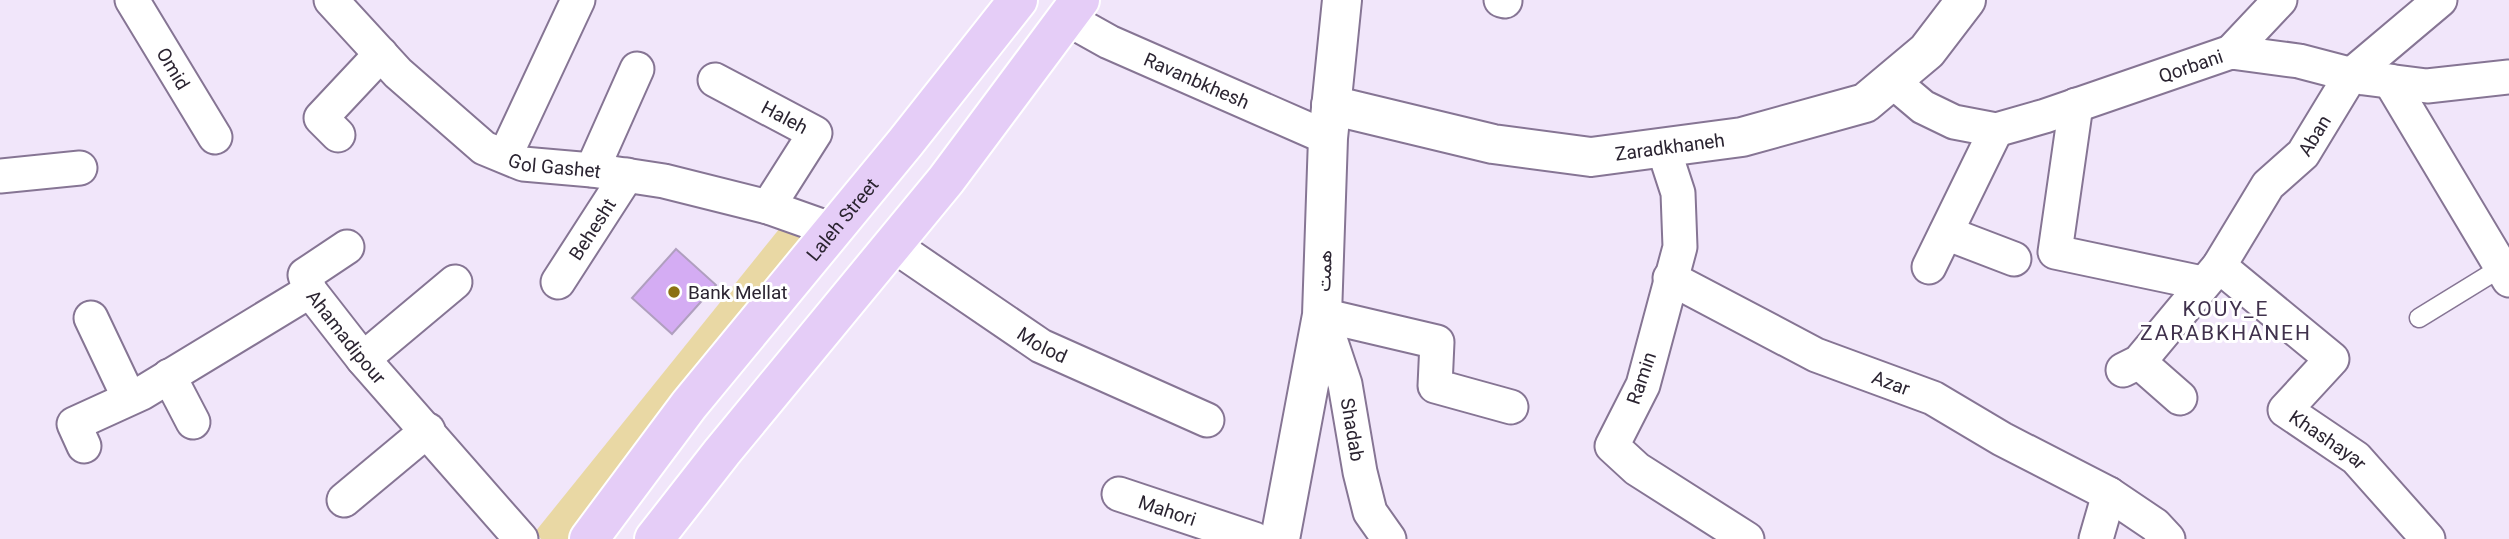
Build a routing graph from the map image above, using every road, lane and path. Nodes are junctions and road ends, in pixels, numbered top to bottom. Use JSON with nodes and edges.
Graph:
{"nodes":[{"id":1,"x":132,"y":0,"type":"edge"},
{"id":2,"x":331,"y":0,"type":"edge"},
{"id":3,"x":578,"y":0,"type":"edge"},
{"id":4,"x":1018,"y":0,"type":"edge"},
{"id":5,"x":1342,"y":0,"type":"edge"},
{"id":6,"x":1966,"y":0,"type":"edge"},
{"id":7,"x":2280,"y":0,"type":"edge"},
{"id":8,"x":2441,"y":0,"type":"edge"},
{"id":9,"x":1073,"y":9,"type":"edge"},
{"id":10,"x":2231,"y":52,"type":"junction"},
{"id":11,"x":381,"y":54,"type":"junction"},
{"id":12,"x":637,"y":69,"type":"dead end"},
{"id":13,"x":2351,"y":75,"type":"junction"},
{"id":14,"x":2509,"y":77,"type":"edge"},
{"id":15,"x":715,"y":80,"type":"dead end"},
{"id":16,"x":1891,"y":80,"type":"junction"},
{"id":17,"x":2390,"y":82,"type":"junction"},
{"id":18,"x":2076,"y":105,"type":"junction"},
{"id":19,"x":1329,"y":122,"type":"junction"},
{"id":20,"x":1996,"y":130,"type":"junction"},
{"id":21,"x":338,"y":135,"type":"dead end"},
{"id":22,"x":215,"y":136,"type":"dead end"},
{"id":23,"x":1663,"y":148,"type":"junction"},
{"id":24,"x":505,"y":156,"type":"junction"},
{"id":25,"x":80,"y":169,"type":"dead end"},
{"id":26,"x":592,"y":170,"type":"junction"},
{"id":27,"x":627,"y":175,"type":"junction"},
{"id":28,"x":0,"y":176,"type":"edge"},
{"id":29,"x":768,"y":207,"type":"junction"},
{"id":30,"x":1946,"y":233,"type":"junction"},
{"id":31,"x":828,"y":237,"type":"junction"},
{"id":32,"x":893,"y":244,"type":"junction"},
{"id":33,"x":347,"y":247,"type":"dead end"},
{"id":34,"x":2014,"y":259,"type":"dead end"},
{"id":35,"x":1929,"y":267,"type":"dead end"},
{"id":36,"x":2210,"y":274,"type":"junction"},
{"id":37,"x":2505,"y":274,"type":"edge"},
{"id":38,"x":1670,"y":278,"type":"junction"},
{"id":39,"x":455,"y":282,"type":"dead end"},
{"id":40,"x":558,"y":282,"type":"dead end"},
{"id":41,"x":310,"y":292,"type":"junction"},
{"id":42,"x":838,"y":311,"type":"junction"},
{"id":43,"x":1322,"y":315,"type":"junction"},
{"id":44,"x":90,"y":318,"type":"dead end"},
{"id":45,"x":2419,"y":318,"type":"dead end"},
{"id":46,"x":363,"y":359,"type":"junction"},
{"id":47,"x":169,"y":376,"type":"junction"},
{"id":48,"x":696,"y":397,"type":"junction"},
{"id":49,"x":129,"y":398,"type":"junction"},
{"id":50,"x":2180,"y":398,"type":"dead end"},
{"id":51,"x":1511,"y":407,"type":"dead end"},
{"id":52,"x":1208,"y":420,"type":"dead end"},
{"id":53,"x":193,"y":422,"type":"dead end"},
{"id":54,"x":428,"y":430,"type":"junction"},
{"id":55,"x":84,"y":446,"type":"dead end"},
{"id":56,"x":722,"y":452,"type":"junction"},
{"id":57,"x":1119,"y":494,"type":"dead end"},
{"id":58,"x":2109,"y":494,"type":"junction"},
{"id":59,"x":344,"y":500,"type":"dead end"},
{"id":60,"x":668,"y":534,"type":"edge"},
{"id":61,"x":521,"y":539,"type":"edge"},
{"id":62,"x":589,"y":539,"type":"edge"},
{"id":63,"x":1254,"y":539,"type":"edge"},
{"id":64,"x":1280,"y":539,"type":"edge"},
{"id":65,"x":1389,"y":539,"type":"edge"},
{"id":66,"x":1747,"y":539,"type":"edge"},
{"id":67,"x":2096,"y":539,"type":"edge"},
{"id":68,"x":2168,"y":539,"type":"edge"},
{"id":69,"x":2428,"y":539,"type":"edge"}],
"edges":[{"from":1,"to":22,"type":"street","name":"Omid"},
{"from":2,"to":11,"type":"street","name":"Gol Gashet"},
{"from":3,"to":24,"type":"street"},
{"from":4,"to":31,"type":"main road","name":"Laleh Street"},
{"from":5,"to":19,"type":"street","name":"همت"},
{"from":6,"to":16,"type":"street","name":"Zaradkhaneh"},
{"from":7,"to":10,"type":"street"},
{"from":8,"to":13,"type":"street","name":"Aban"},
{"from":9,"to":19,"type":"street","name":"Ravanbkhesh"},
{"from":9,"to":32,"type":"main road"},
{"from":10,"to":13,"type":"street","name":"Qorbani"},
{"from":10,"to":18,"type":"street","name":"Qorbani"},
{"from":11,"to":21,"type":"street"},
{"from":11,"to":24,"type":"street","name":"Gol Gashet"},
{"from":12,"to":26,"type":"street"},
{"from":13,"to":17,"type":"street","name":"Qorbani"},
{"from":13,"to":36,"type":"street","name":"Aban"},
{"from":14,"to":17,"type":"street","name":"Qorbani"},
{"from":15,"to":29,"type":"street","name":"Haleh"},
{"from":16,"to":20,"type":"street","name":"Qorbani"},
{"from":16,"to":23,"type":"street","name":"Zaradkhaneh"},
{"from":17,"to":37,"type":"street"},
{"from":18,"to":20,"type":"street","name":"Qorbani"},
{"from":18,"to":36,"type":"street"},
{"from":19,"to":23,"type":"street","name":"Zaradkhaneh"},
{"from":19,"to":43,"type":"street","name":"همت"},
{"from":20,"to":30,"type":"street"},
{"from":23,"to":38,"type":"street","name":"Ramin"},
{"from":24,"to":26,"type":"street","name":"Gol Gashet"},
{"from":25,"to":28,"type":"street"},
{"from":26,"to":27,"type":"street","name":"Gol Gashet"},
{"from":27,"to":29,"type":"street","name":"Gol Gashet"},
{"from":27,"to":40,"type":"street","name":"Behesht"},
{"from":29,"to":31,"type":"street","name":"Gol Gashet"},
{"from":30,"to":34,"type":"street"},
{"from":30,"to":35,"type":"street"},
{"from":31,"to":42,"type":"main road"},
{"from":31,"to":48,"type":"main road","name":"Laleh Street"},
{"from":32,"to":42,"type":"main road"},
{"from":32,"to":52,"type":"street","name":"Molod"},
{"from":33,"to":41,"type":"street"},
{"from":36,"to":50,"type":"street","name":"Aban"},
{"from":36,"to":69,"type":"street","name":"Khashayar"},
{"from":37,"to":45,"type":"lane"},
{"from":38,"to":58,"type":"street","name":"Azar"},
{"from":38,"to":66,"type":"street","name":"Ramin"},
{"from":39,"to":46,"type":"street"},
{"from":41,"to":46,"type":"street","name":"Ahamadipour"},
{"from":41,"to":47,"type":"street","name":"Ahamadipour"},
{"from":42,"to":56,"type":"main road"},
{"from":43,"to":51,"type":"street"},
{"from":43,"to":64,"type":"street","name":"همت"},
{"from":43,"to":65,"type":"street","name":"Shadab"},
{"from":44,"to":49,"type":"street"},
{"from":46,"to":54,"type":"street","name":"Ahamadipour"},
{"from":47,"to":49,"type":"street","name":"Ahamadipour"},
{"from":47,"to":53,"type":"street"},
{"from":48,"to":56,"type":"main road"},
{"from":48,"to":62,"type":"main road","name":"Laleh Street"},
{"from":49,"to":55,"type":"street","name":"Ahamadipour"},
{"from":54,"to":59,"type":"street"},
{"from":54,"to":61,"type":"street","name":"Ahamadipour"},
{"from":56,"to":60,"type":"main road"},
{"from":57,"to":63,"type":"street","name":"Mahori"},
{"from":58,"to":67,"type":"street"},
{"from":58,"to":68,"type":"street","name":"Azar"}]}
